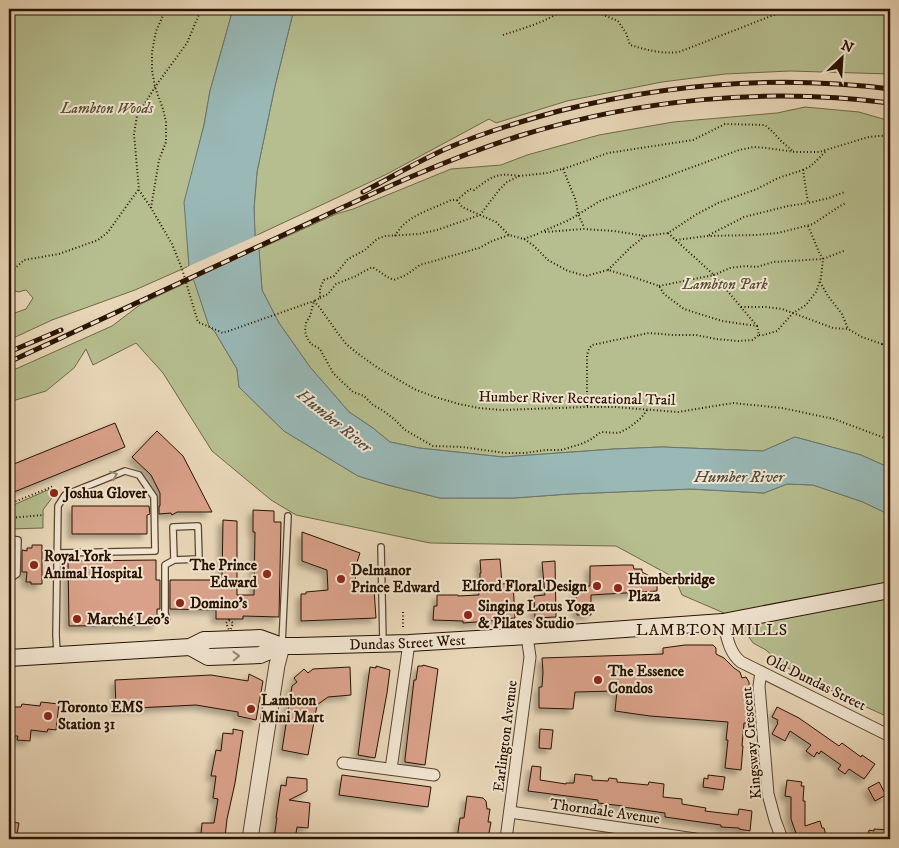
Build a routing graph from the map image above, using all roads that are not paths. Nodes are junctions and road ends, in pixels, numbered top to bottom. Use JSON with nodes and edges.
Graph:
{"nodes":[{"id":1,"x":288,"y":516,"type":"dead end"},
{"id":2,"x":9,"y":539,"type":"edge"},
{"id":3,"x":381,"y":547,"type":"dead end"},
{"id":4,"x":57,"y":553,"type":"junction"},
{"id":5,"x":174,"y":560,"type":"junction"},
{"id":6,"x":12,"y":578,"type":"dead end"},
{"id":7,"x":890,"y":590,"type":"edge"},
{"id":8,"x":167,"y":620,"type":"dead end"},
{"id":9,"x":724,"y":622,"type":"junction"},
{"id":10,"x":527,"y":636,"type":"junction"},
{"id":11,"x":406,"y":643,"type":"junction"},
{"id":12,"x":383,"y":644,"type":"junction"},
{"id":13,"x":282,"y":646,"type":"junction"},
{"id":14,"x":57,"y":655,"type":"junction"},
{"id":15,"x":9,"y":658,"type":"edge"},
{"id":16,"x":762,"y":672,"type":"junction"},
{"id":17,"x":890,"y":736,"type":"edge"},
{"id":18,"x":343,"y":763,"type":"dead end"},
{"id":19,"x":390,"y":769,"type":"junction"},
{"id":20,"x":434,"y":775,"type":"dead end"},
{"id":21,"x":510,"y":812,"type":"junction"},
{"id":22,"x":250,"y":839,"type":"edge"},
{"id":23,"x":506,"y":839,"type":"edge"},
{"id":24,"x":695,"y":839,"type":"edge"},
{"id":25,"x":782,"y":839,"type":"edge"}],
"edges":[{"from":1,"to":13,"type":"lane"},
{"from":2,"to":6,"type":"lane"},
{"from":3,"to":12,"type":"lane"},
{"from":4,"to":4,"type":"lane","one_way":true},
{"from":4,"to":14,"type":"lane"},
{"from":5,"to":5,"type":"lane"},
{"from":5,"to":8,"type":"lane"},
{"from":7,"to":9,"type":"main road","name":"Dundas Street West"},
{"from":9,"to":10,"type":"main road","name":"Dundas Street West"},
{"from":9,"to":16,"type":"street","name":"Old Dundas Street"},
{"from":10,"to":11,"type":"main road","name":"Dundas Street West"},
{"from":10,"to":21,"type":"street","name":"Earlington Avenue"},
{"from":11,"to":12,"type":"main road","name":"Dundas Street West"},
{"from":11,"to":19,"type":"street"},
{"from":12,"to":13,"type":"main road","name":"Dundas Street West"},
{"from":13,"to":14,"type":"main road","name":"Dundas Street West"},
{"from":13,"to":22,"type":"street"},
{"from":14,"to":15,"type":"main road","name":"Dundas Street West"},
{"from":16,"to":17,"type":"street","name":"Old Dundas Street"},
{"from":16,"to":25,"type":"street","name":"Kingsway Crescent"},
{"from":18,"to":19,"type":"street"},
{"from":19,"to":20,"type":"street"},
{"from":21,"to":23,"type":"street","name":"Earlington Avenue"},
{"from":21,"to":24,"type":"street","name":"Thorndale Avenue"}]}
